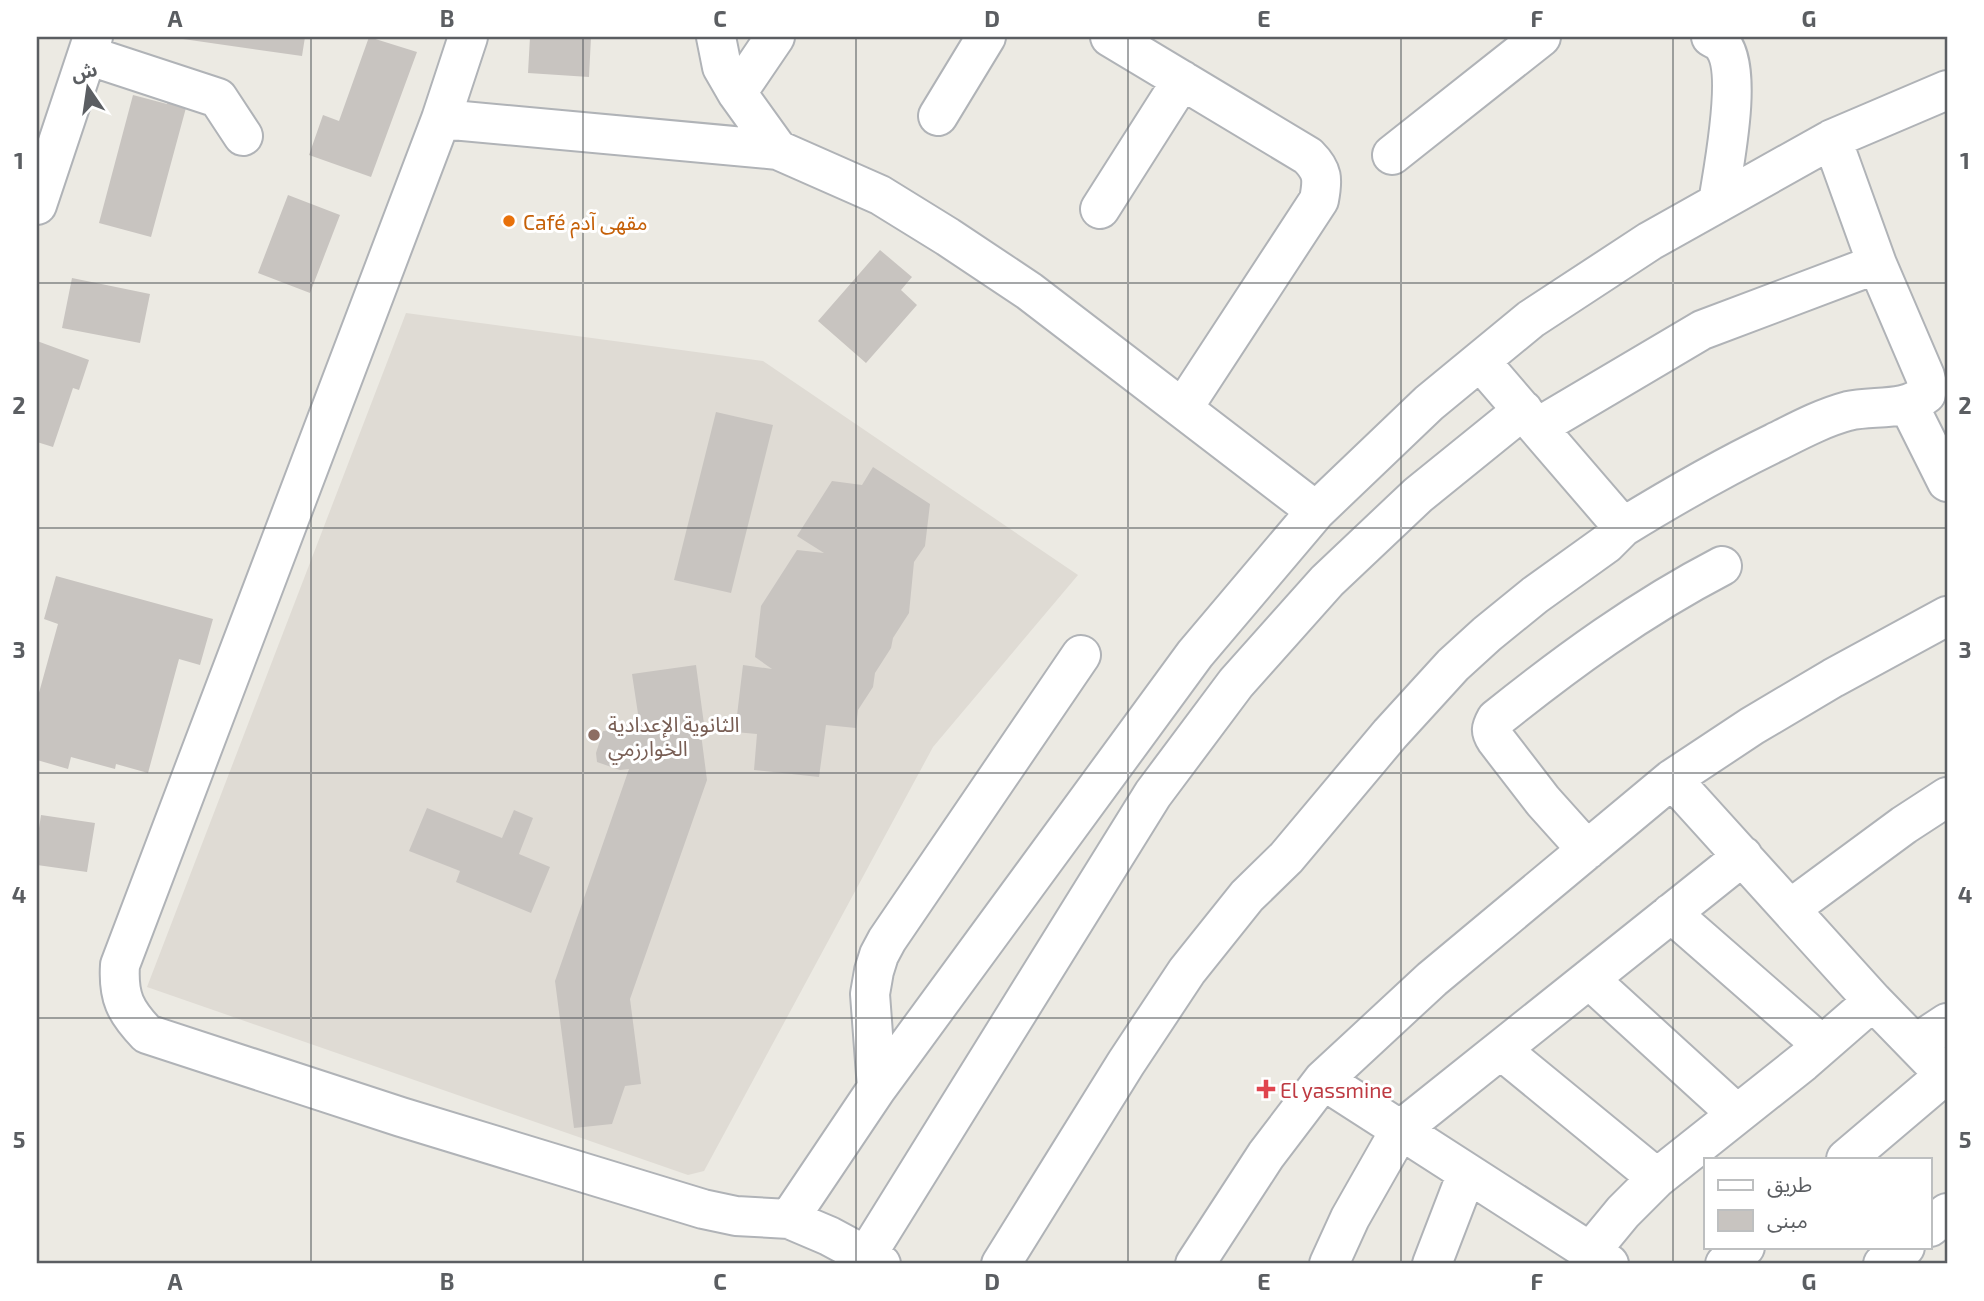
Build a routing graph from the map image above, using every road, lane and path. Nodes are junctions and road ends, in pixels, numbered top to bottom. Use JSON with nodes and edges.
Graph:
{"nodes":[{"id":1,"x":468,"y":37,"type":"edge"},
{"id":2,"x":716,"y":37,"type":"edge"},
{"id":3,"x":775,"y":37,"type":"edge"},
{"id":4,"x":986,"y":37,"type":"edge"},
{"id":5,"x":1110,"y":37,"type":"edge"},
{"id":6,"x":1541,"y":37,"type":"edge"},
{"id":7,"x":1719,"y":39,"type":"edge"},
{"id":8,"x":90,"y":46,"type":"edge"},
{"id":9,"x":1182,"y":80,"type":"junction"},
{"id":10,"x":1947,"y":90,"type":"edge"},
{"id":11,"x":737,"y":93,"type":"junction"},
{"id":12,"x":938,"y":116,"type":"dead end"},
{"id":13,"x":441,"y":119,"type":"junction"},
{"id":14,"x":243,"y":136,"type":"dead end"},
{"id":15,"x":1832,"y":139,"type":"junction"},
{"id":16,"x":778,"y":150,"type":"junction"},
{"id":17,"x":1392,"y":155,"type":"dead end"},
{"id":18,"x":1718,"y":203,"type":"junction"},
{"id":19,"x":37,"y":205,"type":"edge"},
{"id":20,"x":1100,"y":209,"type":"dead end"},
{"id":21,"x":1877,"y":264,"type":"junction"},
{"id":22,"x":1480,"y":361,"type":"junction"},
{"id":23,"x":1909,"y":404,"type":"junction"},
{"id":24,"x":1183,"y":408,"type":"junction"},
{"id":25,"x":1530,"y":419,"type":"junction"},
{"id":26,"x":1947,"y":482,"type":"edge"},
{"id":27,"x":1316,"y":511,"type":"junction"},
{"id":28,"x":1623,"y":527,"type":"junction"},
{"id":29,"x":1722,"y":566,"type":"dead end"},
{"id":30,"x":1947,"y":616,"type":"edge"},
{"id":31,"x":1081,"y":655,"type":"dead end"},
{"id":32,"x":1672,"y":779,"type":"junction"},
{"id":33,"x":1947,"y":797,"type":"edge"},
{"id":34,"x":1587,"y":850,"type":"junction"},
{"id":35,"x":1743,"y":856,"type":"junction"},
{"id":36,"x":1790,"y":909,"type":"junction"},
{"id":37,"x":1671,"y":913,"type":"junction"},
{"id":38,"x":1589,"y":979,"type":"junction"},
{"id":39,"x":1873,"y":1001,"type":"junction"},
{"id":40,"x":1947,"y":1023,"type":"edge"},
{"id":41,"x":1915,"y":1044,"type":"junction"},
{"id":42,"x":1822,"y":1045,"type":"junction"},
{"id":43,"x":1501,"y":1050,"type":"junction"},
{"id":44,"x":1946,"y":1076,"type":"edge"},
{"id":45,"x":1323,"y":1080,"type":"junction"},
{"id":46,"x":877,"y":1088,"type":"junction"},
{"id":47,"x":1737,"y":1114,"type":"junction"},
{"id":48,"x":1400,"y":1130,"type":"junction"},
{"id":49,"x":1847,"y":1158,"type":"edge"},
{"id":50,"x":1467,"y":1173,"type":"junction"},
{"id":51,"x":1657,"y":1178,"type":"junction"},
{"id":52,"x":1947,"y":1213,"type":"edge"},
{"id":53,"x":789,"y":1219,"type":"junction"},
{"id":54,"x":1932,"y":1225,"type":"edge"},
{"id":55,"x":1744,"y":1248,"type":"edge"},
{"id":56,"x":1904,"y":1248,"type":"edge"},
{"id":57,"x":1578,"y":1254,"type":"edge"},
{"id":58,"x":873,"y":1260,"type":"edge"},
{"id":59,"x":1001,"y":1264,"type":"edge"},
{"id":60,"x":1195,"y":1264,"type":"edge"},
{"id":61,"x":1329,"y":1264,"type":"edge"},
{"id":62,"x":1432,"y":1264,"type":"edge"},
{"id":63,"x":1725,"y":1264,"type":"edge"},
{"id":64,"x":1883,"y":1264,"type":"edge"}],
"edges":[{"from":1,"to":13,"type":"street"},
{"from":2,"to":11,"type":"street"},
{"from":3,"to":11,"type":"street"},
{"from":4,"to":12,"type":"street"},
{"from":5,"to":9,"type":"street"},
{"from":6,"to":17,"type":"street"},
{"from":7,"to":18,"type":"street"},
{"from":8,"to":14,"type":"street"},
{"from":8,"to":19,"type":"street"},
{"from":9,"to":20,"type":"street"},
{"from":9,"to":24,"type":"street"},
{"from":10,"to":15,"type":"street"},
{"from":11,"to":16,"type":"street"},
{"from":13,"to":16,"type":"street"},
{"from":13,"to":53,"type":"street"},
{"from":15,"to":18,"type":"street"},
{"from":15,"to":21,"type":"street"},
{"from":16,"to":24,"type":"street"},
{"from":18,"to":22,"type":"street"},
{"from":21,"to":23,"type":"street"},
{"from":21,"to":25,"type":"street"},
{"from":22,"to":25,"type":"street"},
{"from":22,"to":27,"type":"street"},
{"from":23,"to":26,"type":"street"},
{"from":23,"to":28,"type":"street"},
{"from":24,"to":27,"type":"street"},
{"from":25,"to":28,"type":"street"},
{"from":25,"to":58,"type":"street"},
{"from":27,"to":46,"type":"street"},
{"from":28,"to":59,"type":"street"},
{"from":29,"to":34,"type":"street"},
{"from":30,"to":32,"type":"street"},
{"from":31,"to":46,"type":"street"},
{"from":32,"to":34,"type":"street"},
{"from":32,"to":35,"type":"street"},
{"from":33,"to":36,"type":"street"},
{"from":34,"to":45,"type":"street"},
{"from":35,"to":36,"type":"street"},
{"from":35,"to":37,"type":"street"},
{"from":36,"to":39,"type":"street"},
{"from":37,"to":38,"type":"street"},
{"from":37,"to":42,"type":"street"},
{"from":38,"to":43,"type":"street"},
{"from":38,"to":47,"type":"street"},
{"from":39,"to":41,"type":"street"},
{"from":39,"to":42,"type":"street"},
{"from":40,"to":41,"type":"street"},
{"from":41,"to":44,"type":"street"},
{"from":42,"to":47,"type":"street"},
{"from":43,"to":48,"type":"street"},
{"from":43,"to":51,"type":"street"},
{"from":44,"to":49,"type":"street"},
{"from":45,"to":48,"type":"street"},
{"from":45,"to":60,"type":"street"},
{"from":46,"to":53,"type":"street"},
{"from":47,"to":51,"type":"street"},
{"from":48,"to":50,"type":"street"},
{"from":48,"to":61,"type":"street"},
{"from":50,"to":57,"type":"street"},
{"from":50,"to":62,"type":"street"},
{"from":51,"to":57,"type":"street"},
{"from":52,"to":54,"type":"street"},
{"from":53,"to":58,"type":"street"},
{"from":55,"to":63,"type":"street"},
{"from":56,"to":64,"type":"street"}]}
